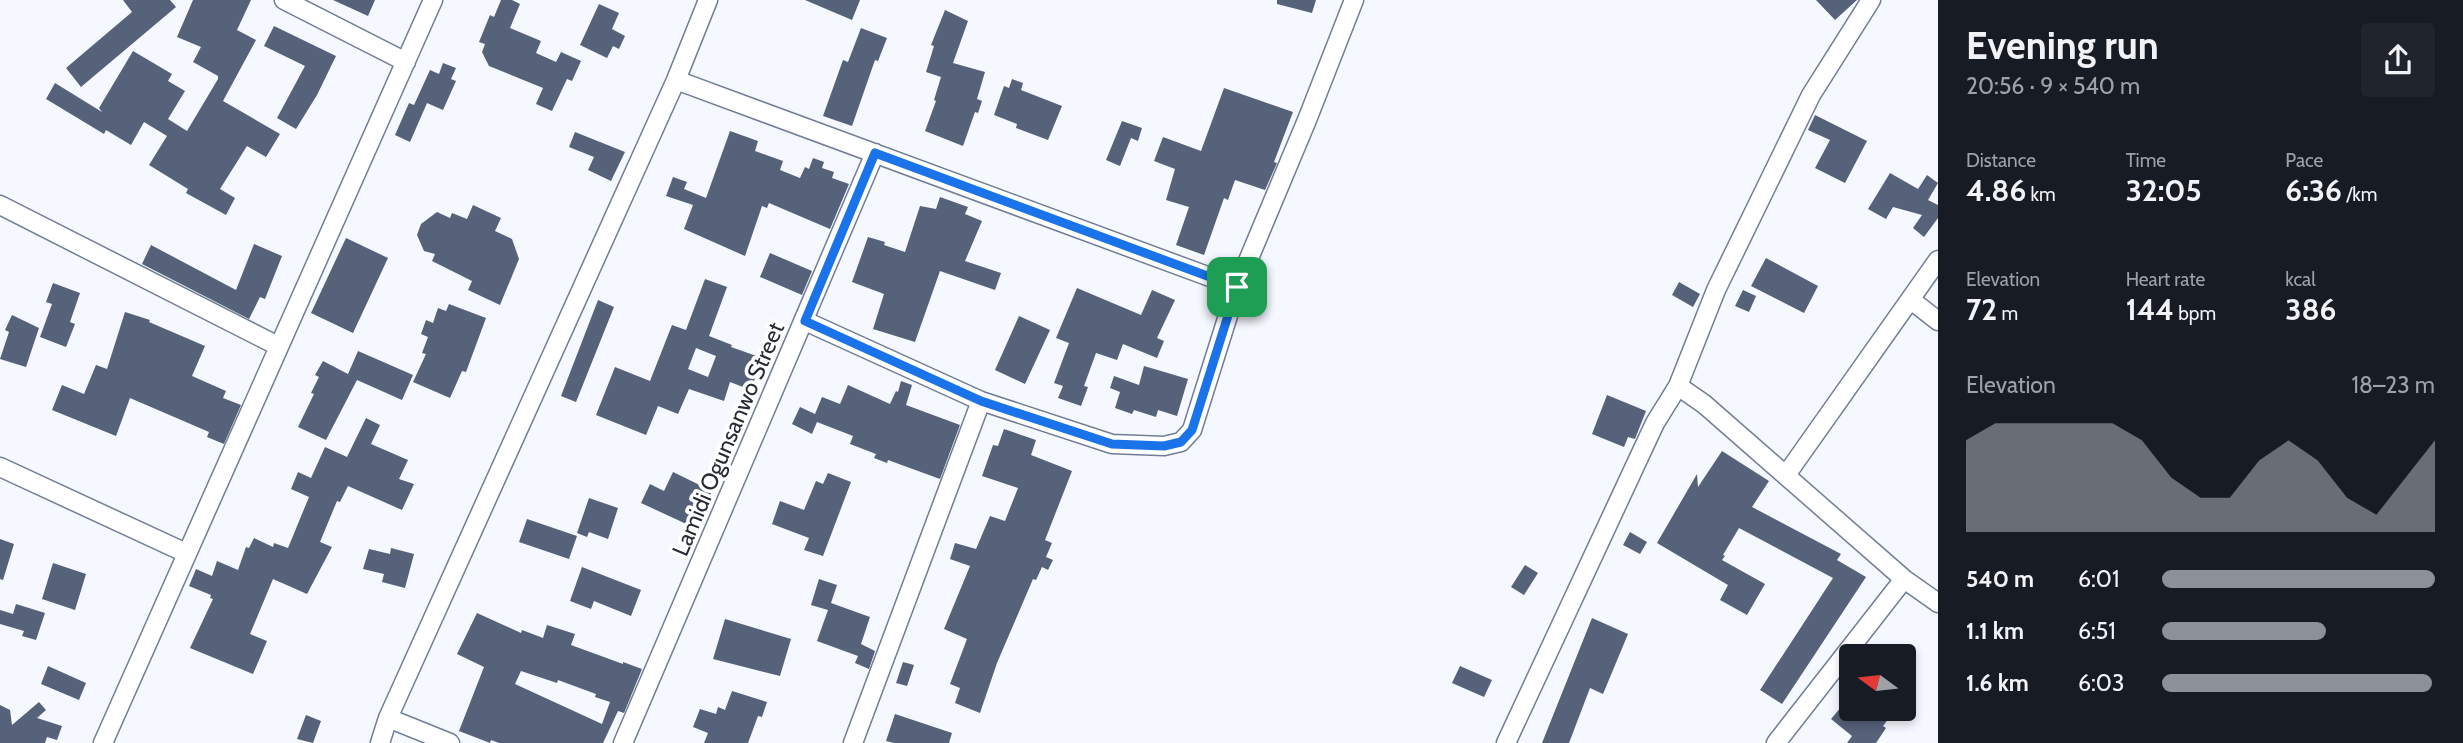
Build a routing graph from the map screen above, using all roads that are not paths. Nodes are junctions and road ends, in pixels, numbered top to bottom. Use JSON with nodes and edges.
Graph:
{"nodes":[{"id":1,"x":284,"y":0,"type":"edge"},
{"id":2,"x":433,"y":0,"type":"edge"},
{"id":3,"x":708,"y":0,"type":"edge"},
{"id":4,"x":1354,"y":0,"type":"edge"},
{"id":5,"x":1871,"y":0,"type":"edge"},
{"id":6,"x":406,"y":62,"type":"junction"},
{"id":7,"x":676,"y":80,"type":"junction"},
{"id":8,"x":875,"y":153,"type":"junction"},
{"id":9,"x":0,"y":205,"type":"edge"},
{"id":10,"x":1938,"y":260,"type":"edge"},
{"id":11,"x":1237,"y":287,"type":"junction"},
{"id":12,"x":1911,"y":300,"type":"junction"},
{"id":13,"x":805,"y":321,"type":"junction"},
{"id":14,"x":1938,"y":321,"type":"edge"},
{"id":15,"x":278,"y":346,"type":"junction"},
{"id":16,"x":1678,"y":386,"type":"junction"},
{"id":17,"x":981,"y":401,"type":"junction"},
{"id":18,"x":0,"y":467,"type":"edge"},
{"id":19,"x":1786,"y":475,"type":"junction"},
{"id":20,"x":186,"y":553,"type":"junction"},
{"id":21,"x":1903,"y":579,"type":"junction"},
{"id":22,"x":1938,"y":603,"type":"edge"},
{"id":23,"x":388,"y":718,"type":"junction"},
{"id":24,"x":103,"y":743,"type":"edge"},
{"id":25,"x":380,"y":743,"type":"edge"},
{"id":26,"x":450,"y":743,"type":"edge"},
{"id":27,"x":623,"y":743,"type":"edge"},
{"id":28,"x":853,"y":743,"type":"edge"},
{"id":29,"x":1506,"y":743,"type":"edge"},
{"id":30,"x":1776,"y":743,"type":"edge"}],
"edges":[{"from":1,"to":6,"type":"street"},
{"from":2,"to":6,"type":"street"},
{"from":3,"to":7,"type":"street"},
{"from":4,"to":11,"type":"street"},
{"from":5,"to":16,"type":"street"},
{"from":6,"to":15,"type":"street"},
{"from":7,"to":8,"type":"street"},
{"from":7,"to":23,"type":"street"},
{"from":8,"to":11,"type":"street"},
{"from":8,"to":13,"type":"street","name":"Lamidi Ogunsanwo Street"},
{"from":9,"to":15,"type":"street"},
{"from":10,"to":12,"type":"street"},
{"from":11,"to":17,"type":"street"},
{"from":12,"to":14,"type":"street"},
{"from":12,"to":19,"type":"street"},
{"from":13,"to":17,"type":"street"},
{"from":13,"to":27,"type":"street","name":"Lamidi Ogunsanwo Street"},
{"from":15,"to":20,"type":"street"},
{"from":16,"to":19,"type":"street"},
{"from":16,"to":29,"type":"street"},
{"from":17,"to":28,"type":"street"},
{"from":18,"to":20,"type":"street"},
{"from":19,"to":21,"type":"street"},
{"from":20,"to":24,"type":"street"},
{"from":21,"to":22,"type":"street"},
{"from":21,"to":30,"type":"street"},
{"from":23,"to":25,"type":"street"},
{"from":23,"to":26,"type":"street"}]}
